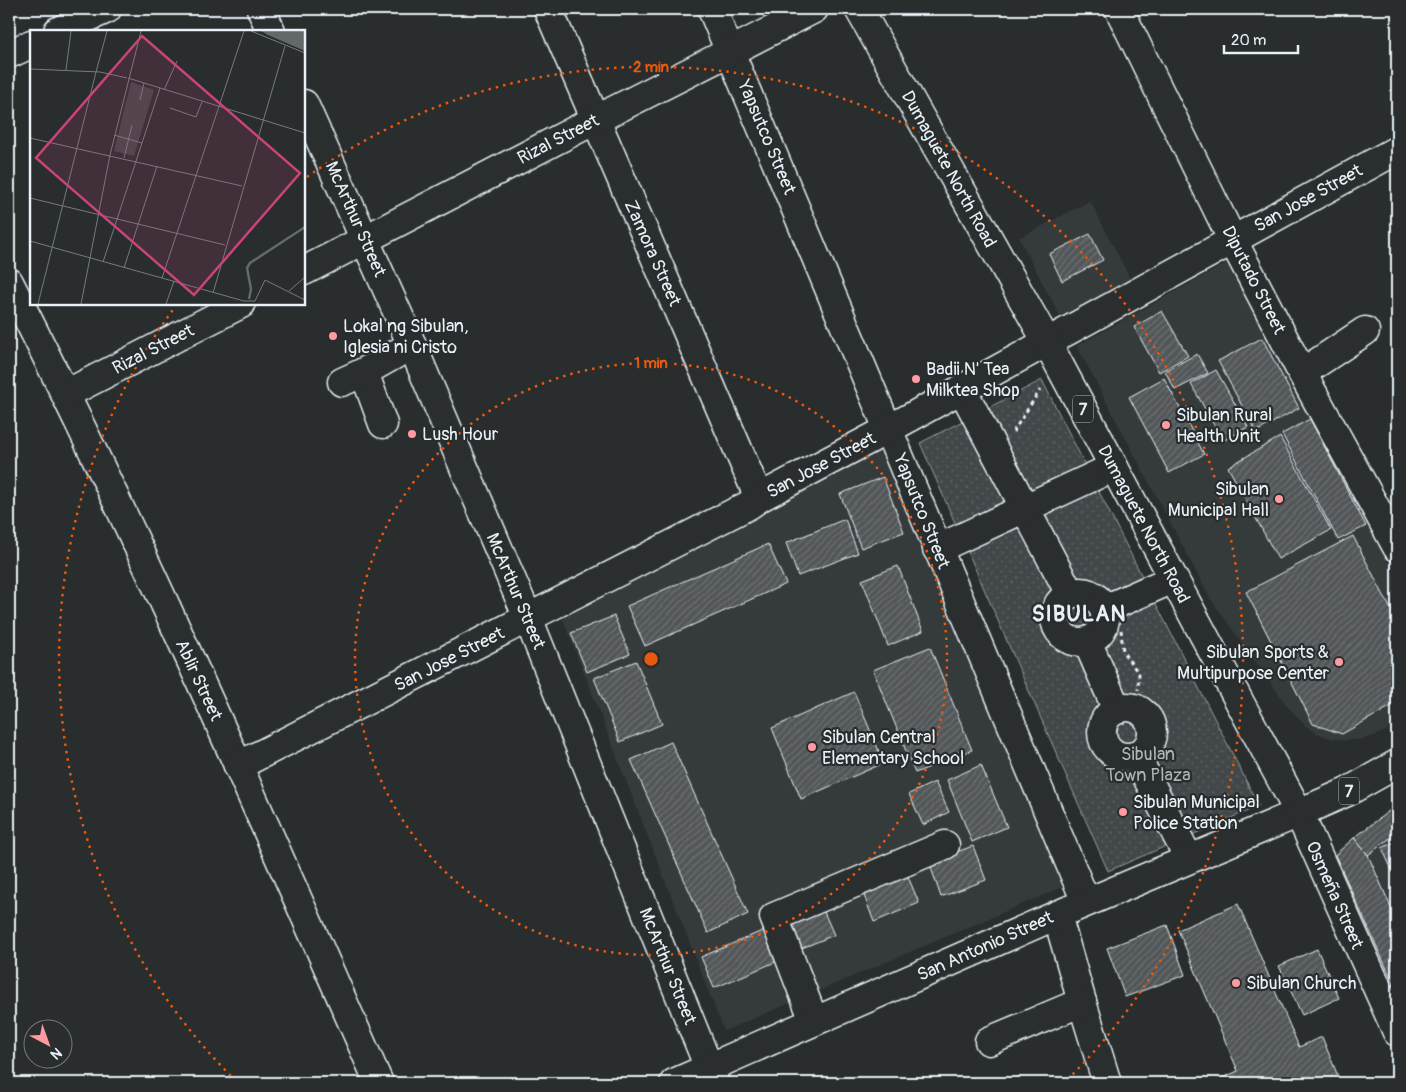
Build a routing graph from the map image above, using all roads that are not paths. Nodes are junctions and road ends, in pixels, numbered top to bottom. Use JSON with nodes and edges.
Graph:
{"nodes":[{"id":1,"x":107,"y":9,"type":"edge"},
{"id":2,"x":260,"y":9,"type":"edge"},
{"id":3,"x":548,"y":9,"type":"edge"},
{"id":4,"x":712,"y":9,"type":"edge"},
{"id":5,"x":814,"y":9,"type":"edge"},
{"id":6,"x":859,"y":9,"type":"edge"},
{"id":7,"x":1118,"y":9,"type":"edge"},
{"id":8,"x":60,"y":30,"type":"edge"},
{"id":9,"x":270,"y":30,"type":"edge"},
{"id":10,"x":30,"y":44,"type":"edge"},
{"id":11,"x":730,"y":50,"type":"junction"},
{"id":12,"x":9,"y":54,"type":"edge"},
{"id":13,"x":305,"y":106,"type":"edge"},
{"id":14,"x":595,"y":120,"type":"junction"},
{"id":15,"x":1397,"y":150,"type":"edge"},
{"id":16,"x":366,"y":239,"type":"junction"},
{"id":17,"x":1232,"y":240,"type":"junction"},
{"id":18,"x":305,"y":270,"type":"edge"},
{"id":19,"x":9,"y":282,"type":"edge"},
{"id":20,"x":239,"y":305,"type":"edge"},
{"id":21,"x":1365,"y":331,"type":"dead end"},
{"id":22,"x":1047,"y":342,"type":"junction"},
{"id":23,"x":412,"y":345,"type":"junction"},
{"id":24,"x":1302,"y":373,"type":"junction"},
{"id":25,"x":962,"y":389,"type":"junction"},
{"id":26,"x":66,"y":394,"type":"junction"},
{"id":27,"x":383,"y":424,"type":"dead end"},
{"id":28,"x":889,"y":429,"type":"junction"},
{"id":29,"x":1114,"y":467,"type":"junction"},
{"id":30,"x":759,"y":498,"type":"junction"},
{"id":31,"x":1024,"y":508,"type":"junction"},
{"id":32,"x":1397,"y":547,"type":"edge"},
{"id":33,"x":937,"y":548,"type":"junction"},
{"id":34,"x":1173,"y":579,"type":"junction"},
{"id":35,"x":1070,"y":594,"type":"junction"},
{"id":36,"x":1103,"y":607,"type":"junction"},
{"id":37,"x":528,"y":618,"type":"junction"},
{"id":38,"x":1087,"y":641,"type":"junction"},
{"id":39,"x":1397,"y":764,"type":"edge"},
{"id":40,"x":238,"y":766,"type":"junction"},
{"id":41,"x":1298,"y":813,"type":"junction"},
{"id":42,"x":945,"y":845,"type":"dead end"},
{"id":43,"x":1189,"y":860,"type":"junction"},
{"id":44,"x":1086,"y":902,"type":"junction"},
{"id":45,"x":1057,"y":915,"type":"junction"},
{"id":46,"x":1082,"y":1002,"type":"junction"},
{"id":47,"x":814,"y":1020,"type":"junction"},
{"id":48,"x":1397,"y":1032,"type":"edge"},
{"id":49,"x":989,"y":1041,"type":"dead end"},
{"id":50,"x":712,"y":1075,"type":"edge"},
{"id":51,"x":379,"y":1083,"type":"edge"},
{"id":52,"x":674,"y":1083,"type":"edge"},
{"id":53,"x":1107,"y":1083,"type":"edge"}],
"edges":[{"from":1,"to":8,"type":"main road"},
{"from":2,"to":9,"type":"main road"},
{"from":3,"to":14,"type":"main road","name":"Zamora Street"},
{"from":4,"to":11,"type":"main road","name":"Yapsutco Street"},
{"from":5,"to":11,"type":"main road","name":"Rizal Street"},
{"from":6,"to":22,"type":"main road","name":"Dumaguete North Road","number":"7"},
{"from":7,"to":17,"type":"main road","name":"Diputado Street"},
{"from":10,"to":12,"type":"main road"},
{"from":11,"to":14,"type":"main road","name":"Rizal Street"},
{"from":11,"to":28,"type":"main road","name":"Yapsutco Street"},
{"from":13,"to":16,"type":"main road","name":"McArthur Street"},
{"from":14,"to":16,"type":"main road","name":"Rizal Street"},
{"from":14,"to":30,"type":"main road","name":"Zamora Street"},
{"from":15,"to":17,"type":"main road","name":"San Jose Street"},
{"from":16,"to":18,"type":"main road","name":"Rizal Street"},
{"from":16,"to":23,"type":"main road","name":"McArthur Street"},
{"from":17,"to":22,"type":"main road","name":"San Jose Street"},
{"from":17,"to":24,"type":"main road","name":"Diputado Street"},
{"from":19,"to":26,"type":"main road","name":"Ablir Street"},
{"from":20,"to":26,"type":"main road","name":"Rizal Street"},
{"from":21,"to":24,"type":"main road"},
{"from":22,"to":25,"type":"main road","name":"San Jose Street"},
{"from":22,"to":29,"type":"main road","name":"Dumaguete North Road","number":"7"},
{"from":23,"to":27,"type":"main road"},
{"from":23,"to":37,"type":"main road","name":"McArthur Street"},
{"from":24,"to":32,"type":"main road","name":"Diputado Street"},
{"from":25,"to":28,"type":"main road","name":"San Jose Street"},
{"from":25,"to":31,"type":"main road"},
{"from":26,"to":40,"type":"main road","name":"Ablir Street"},
{"from":28,"to":30,"type":"main road","name":"San Jose Street"},
{"from":28,"to":33,"type":"main road","name":"Yapsutco Street"},
{"from":29,"to":31,"type":"main road"},
{"from":29,"to":34,"type":"main road","name":"Dumaguete North Road","number":"7"},
{"from":30,"to":37,"type":"main road","name":"San Jose Street"},
{"from":31,"to":33,"type":"main road"},
{"from":31,"to":35,"type":"main road"},
{"from":33,"to":44,"type":"main road","name":"Yapsutco Street"},
{"from":34,"to":36,"type":"main road"},
{"from":34,"to":41,"type":"main road","name":"Dumaguete North Road","number":"7"},
{"from":35,"to":36,"type":"main road"},
{"from":35,"to":38,"type":"main road"},
{"from":36,"to":38,"type":"main road"},
{"from":37,"to":40,"type":"main road","name":"San Jose Street"},
{"from":37,"to":50,"type":"main road","name":"McArthur Street"},
{"from":38,"to":43,"type":"main road"},
{"from":39,"to":41,"type":"main road","number":"7"},
{"from":40,"to":51,"type":"main road","name":"Ablir Street"},
{"from":41,"to":43,"type":"main road","name":"San Antonio Street"},
{"from":41,"to":48,"type":"main road","name":"Osmeña Street"},
{"from":42,"to":47,"type":"main road"},
{"from":43,"to":44,"type":"main road","name":"San Antonio Street"},
{"from":44,"to":45,"type":"main road","name":"San Antonio Street"},
{"from":45,"to":46,"type":"main road"},
{"from":45,"to":47,"type":"main road","name":"San Antonio Street"},
{"from":46,"to":49,"type":"main road"},
{"from":46,"to":53,"type":"main road"},
{"from":47,"to":50,"type":"main road","name":"San Antonio Street"},
{"from":50,"to":52,"type":"main road","name":"San Antonio Street"}]}
